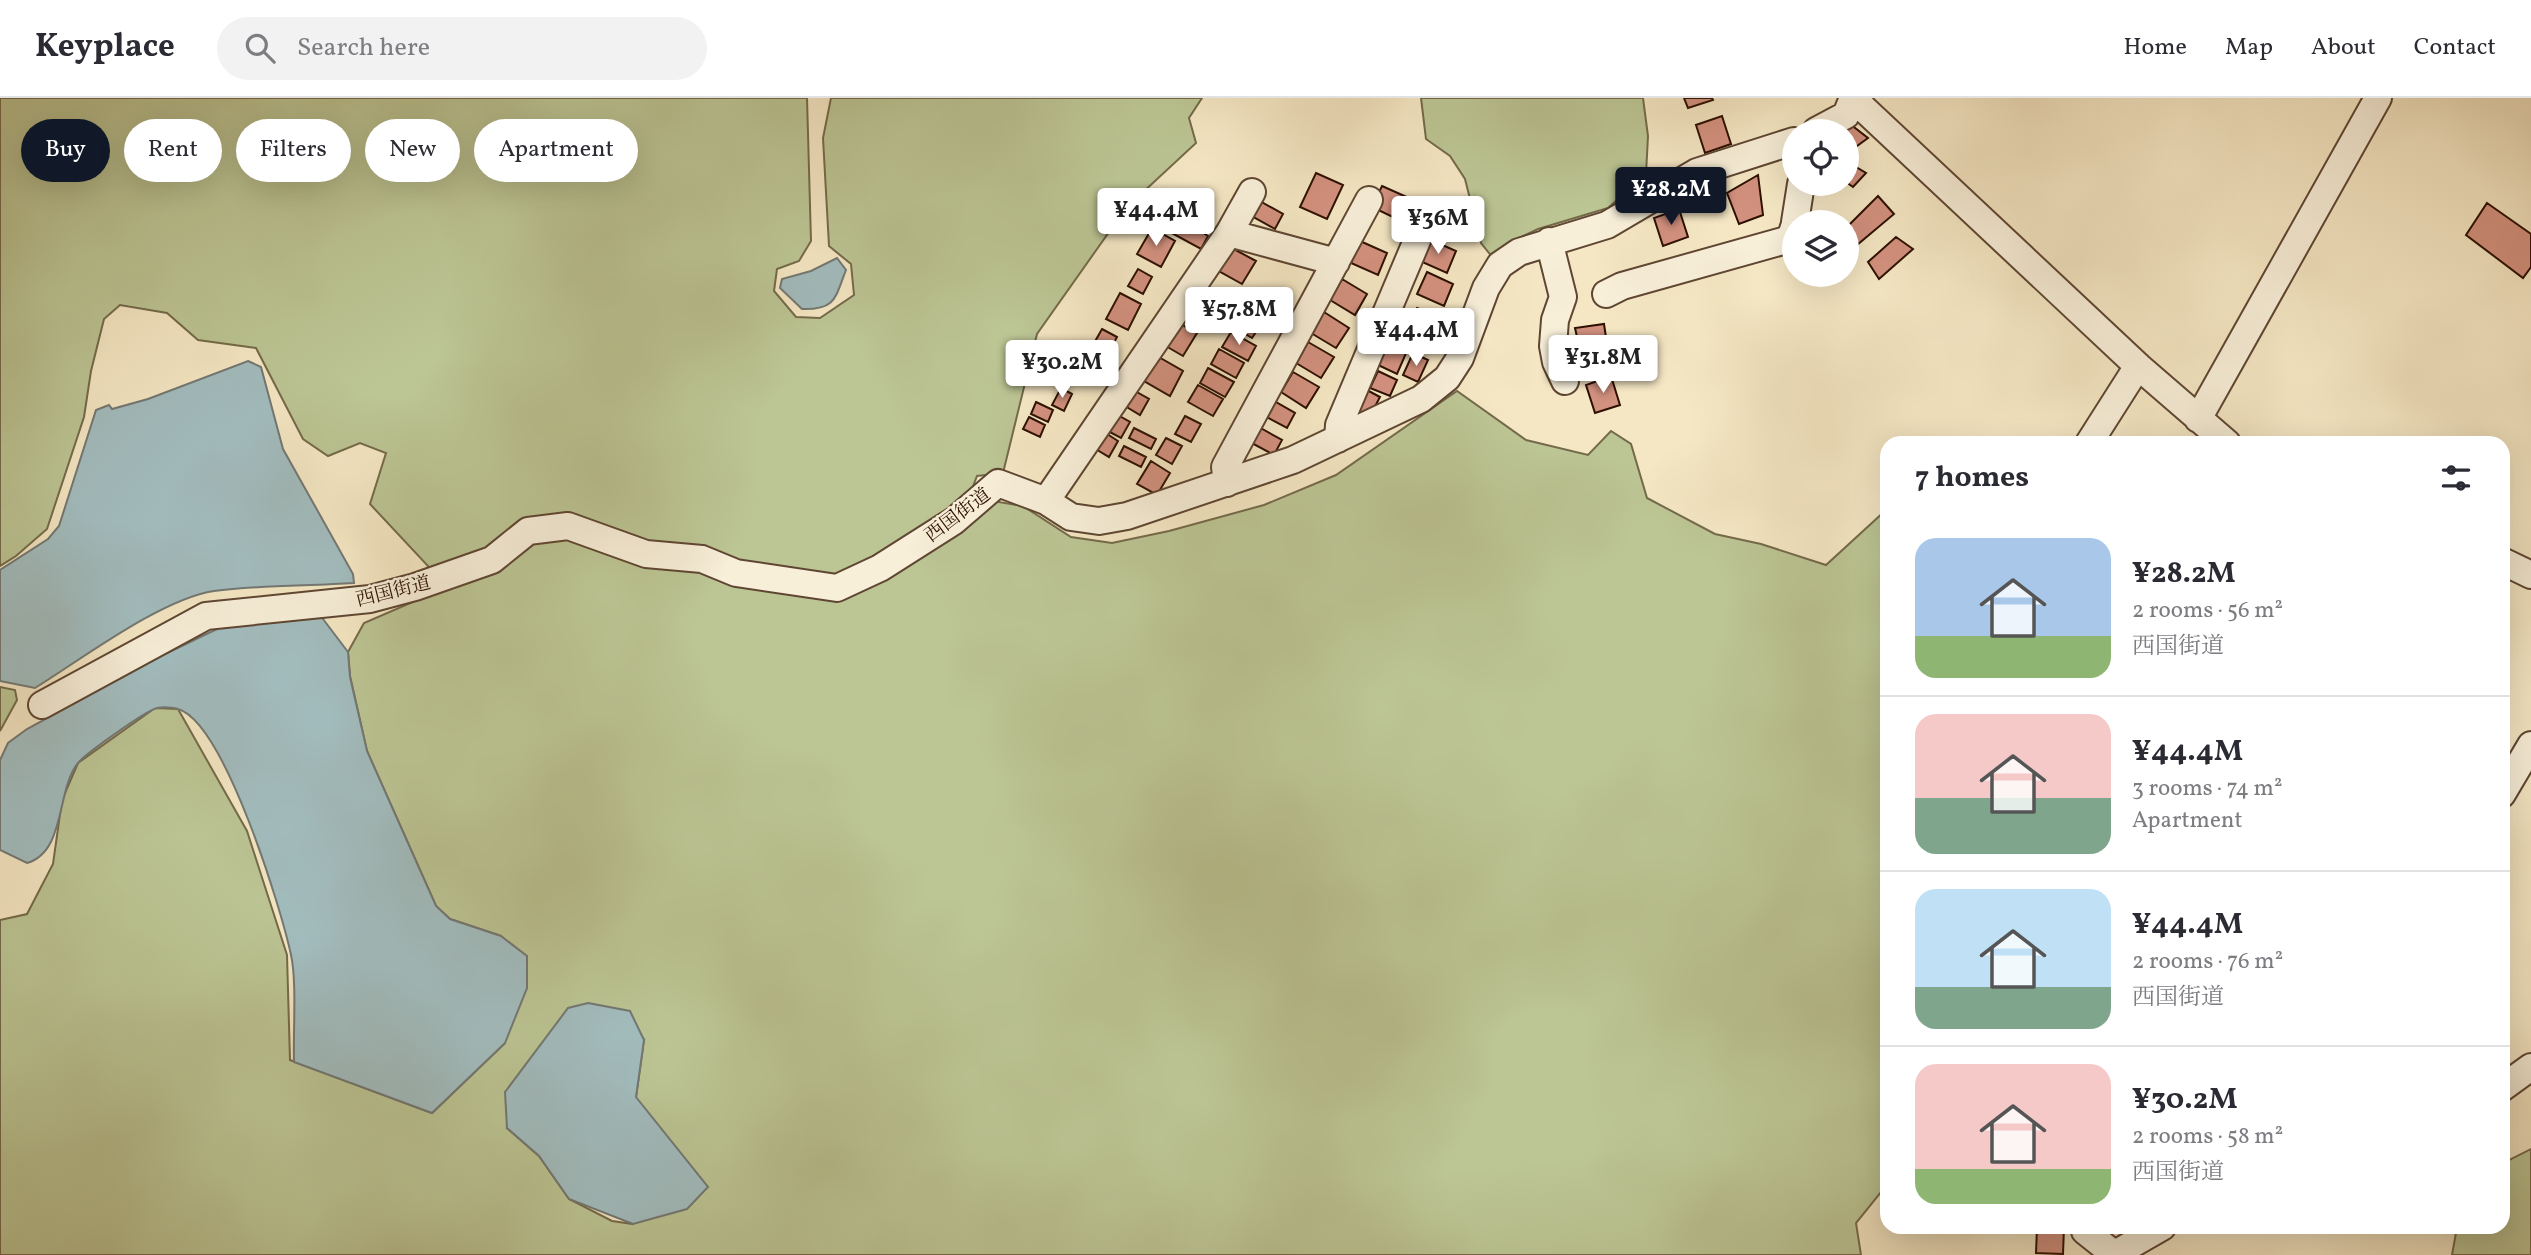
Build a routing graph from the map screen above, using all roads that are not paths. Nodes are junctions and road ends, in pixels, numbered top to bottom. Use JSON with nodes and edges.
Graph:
{"nodes":[{"id":1,"x":1855,"y":98,"type":"edge"},
{"id":2,"x":2378,"y":98,"type":"edge"},
{"id":3,"x":1838,"y":119,"type":"edge"},
{"id":4,"x":1782,"y":145,"type":"edge"},
{"id":5,"x":1252,"y":191,"type":"dead end"},
{"id":6,"x":1368,"y":200,"type":"dead end"},
{"id":7,"x":1229,"y":233,"type":"junction"},
{"id":8,"x":1418,"y":238,"type":"dead end"},
{"id":9,"x":1549,"y":241,"type":"junction"},
{"id":10,"x":1782,"y":241,"type":"edge"},
{"id":11,"x":1336,"y":262,"type":"junction"},
{"id":12,"x":1605,"y":294,"type":"dead end"},
{"id":13,"x":2138,"y":366,"type":"junction"},
{"id":14,"x":1565,"y":381,"type":"dead end"},
{"id":15,"x":2198,"y":419,"type":"junction"},
{"id":16,"x":2093,"y":436,"type":"edge"},
{"id":17,"x":2219,"y":436,"type":"edge"},
{"id":18,"x":1338,"y":439,"type":"junction"},
{"id":19,"x":1227,"y":483,"type":"junction"},
{"id":20,"x":1046,"y":501,"type":"junction"},
{"id":21,"x":2510,"y":565,"type":"edge"},
{"id":22,"x":2531,"y":575,"type":"edge"},
{"id":23,"x":42,"y":705,"type":"dead end"},
{"id":24,"x":2531,"y":745,"type":"edge"},
{"id":25,"x":2510,"y":780,"type":"edge"},
{"id":26,"x":2531,"y":1067,"type":"edge"},
{"id":27,"x":2510,"y":1082,"type":"edge"},
{"id":28,"x":2089,"y":1234,"type":"edge"},
{"id":29,"x":2150,"y":1234,"type":"edge"},
{"id":30,"x":2115,"y":1254,"type":"edge"}],
"edges":[{"from":1,"to":3,"type":"street"},
{"from":1,"to":13,"type":"street"},
{"from":2,"to":15,"type":"street"},
{"from":4,"to":9,"type":"street","name":"西国街道"},
{"from":5,"to":7,"type":"street"},
{"from":6,"to":11,"type":"street"},
{"from":7,"to":11,"type":"street"},
{"from":7,"to":20,"type":"street"},
{"from":8,"to":18,"type":"street"},
{"from":9,"to":14,"type":"street"},
{"from":9,"to":18,"type":"street","name":"西国街道"},
{"from":10,"to":12,"type":"street"},
{"from":11,"to":19,"type":"street"},
{"from":13,"to":15,"type":"street"},
{"from":13,"to":16,"type":"street"},
{"from":15,"to":17,"type":"street"},
{"from":18,"to":19,"type":"street","name":"西国街道"},
{"from":19,"to":20,"type":"street","name":"西国街道"},
{"from":20,"to":23,"type":"street","name":"西国街道"},
{"from":21,"to":22,"type":"street"},
{"from":24,"to":25,"type":"street"},
{"from":26,"to":27,"type":"street"},
{"from":28,"to":30,"type":"street"},
{"from":29,"to":30,"type":"street"}]}
